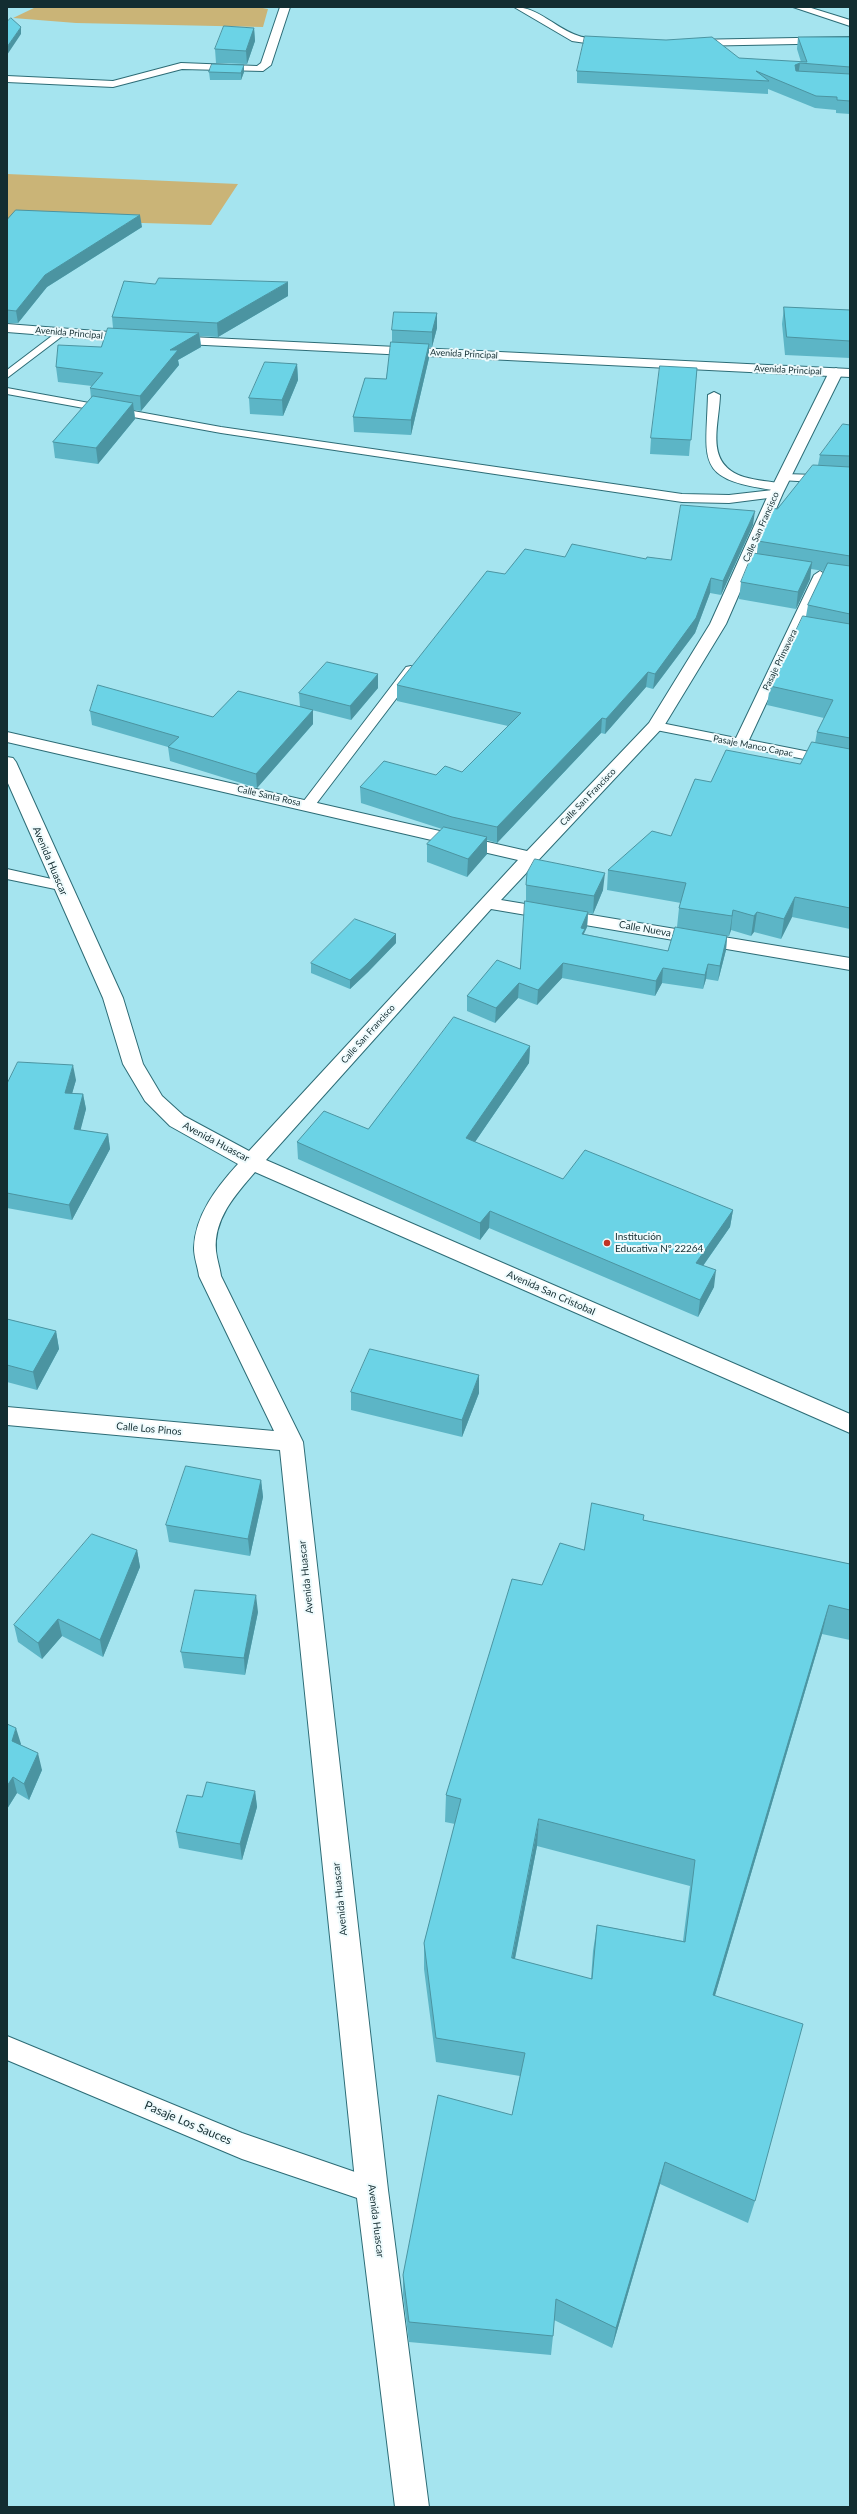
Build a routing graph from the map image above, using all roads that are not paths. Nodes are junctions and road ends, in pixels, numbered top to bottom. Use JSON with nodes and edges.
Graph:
{"nodes":[{"id":1,"x":285,"y":7,"type":"edge"},
{"id":2,"x":519,"y":7,"type":"edge"},
{"id":3,"x":798,"y":7,"type":"edge"},
{"id":4,"x":850,"y":23,"type":"edge"},
{"id":5,"x":850,"y":40,"type":"edge"},
{"id":6,"x":682,"y":43,"type":"edge"},
{"id":7,"x":627,"y":44,"type":"edge"},
{"id":8,"x":7,"y":79,"type":"edge"},
{"id":9,"x":7,"y":328,"type":"edge"},
{"id":10,"x":61,"y":332,"type":"junction"},
{"id":11,"x":843,"y":372,"type":"edge"},
{"id":12,"x":7,"y":375,"type":"edge"},
{"id":13,"x":7,"y":391,"type":"edge"},
{"id":14,"x":714,"y":395,"type":"dead end"},
{"id":15,"x":850,"y":480,"type":"edge"},
{"id":16,"x":780,"y":486,"type":"junction"},
{"id":17,"x":805,"y":573,"type":"edge"},
{"id":18,"x":820,"y":575,"type":"junction"},
{"id":19,"x":835,"y":578,"type":"edge"},
{"id":20,"x":796,"y":628,"type":"junction"},
{"id":21,"x":811,"y":631,"type":"edge"},
{"id":22,"x":418,"y":662,"type":"edge"},
{"id":23,"x":656,"y":726,"type":"junction"},
{"id":24,"x":7,"y":737,"type":"edge"},
{"id":25,"x":740,"y":744,"type":"junction"},
{"id":26,"x":7,"y":762,"type":"edge"},
{"id":27,"x":850,"y":764,"type":"edge"},
{"id":28,"x":308,"y":805,"type":"junction"},
{"id":29,"x":531,"y":857,"type":"junction"},
{"id":30,"x":7,"y":874,"type":"edge"},
{"id":31,"x":60,"y":885,"type":"junction"},
{"id":32,"x":487,"y":903,"type":"junction"},
{"id":33,"x":850,"y":964,"type":"edge"},
{"id":34,"x":252,"y":1162,"type":"junction"},
{"id":35,"x":7,"y":1416,"type":"edge"},
{"id":36,"x":850,"y":1424,"type":"edge"},
{"id":37,"x":291,"y":1442,"type":"junction"},
{"id":38,"x":7,"y":2048,"type":"edge"},
{"id":39,"x":372,"y":2190,"type":"junction"},
{"id":40,"x":412,"y":2507,"type":"edge"}],
"edges":[{"from":1,"to":8,"type":"main road"},
{"from":2,"to":7,"type":"main road"},
{"from":3,"to":4,"type":"main road"},
{"from":5,"to":6,"type":"main road"},
{"from":9,"to":10,"type":"main road","name":"Avenida Principal"},
{"from":10,"to":11,"type":"main road","name":"Avenida Principal"},
{"from":10,"to":12,"type":"lane"},
{"from":11,"to":16,"type":"main road","name":"Calle San Francisco"},
{"from":13,"to":16,"type":"lane"},
{"from":14,"to":16,"type":"lane"},
{"from":15,"to":16,"type":"lane"},
{"from":16,"to":23,"type":"main road","name":"Calle San Francisco"},
{"from":17,"to":18,"type":"lane"},
{"from":18,"to":19,"type":"lane"},
{"from":18,"to":20,"type":"lane","name":"Pasaje Primavera"},
{"from":20,"to":21,"type":"lane"},
{"from":20,"to":25,"type":"lane","name":"Pasaje Primavera"},
{"from":22,"to":28,"type":"lane"},
{"from":23,"to":25,"type":"lane","name":"Pasaje Manco Capac"},
{"from":23,"to":29,"type":"main road","name":"Calle San Francisco"},
{"from":24,"to":28,"type":"main road","name":"Calle Santa Rosa"},
{"from":25,"to":27,"type":"lane","name":"Pasaje Manco Capac"},
{"from":26,"to":31,"type":"main road","name":"Avenida Huascar"},
{"from":28,"to":29,"type":"main road","name":"Calle Santa Rosa"},
{"from":29,"to":32,"type":"main road","name":"Calle San Francisco"},
{"from":30,"to":31,"type":"lane"},
{"from":31,"to":34,"type":"main road","name":"Avenida Huascar"},
{"from":32,"to":33,"type":"main road","name":"Calle Nueva"},
{"from":32,"to":34,"type":"main road","name":"Calle San Francisco"},
{"from":34,"to":36,"type":"main road","name":"Avenida San Cristobal"},
{"from":34,"to":37,"type":"main road","name":"Avenida Huascar"},
{"from":35,"to":37,"type":"main road","name":"Calle Los Pinos"},
{"from":37,"to":39,"type":"main road","name":"Avenida Huascar"},
{"from":38,"to":39,"type":"lane","name":"Pasaje Los Sauces"},
{"from":39,"to":40,"type":"main road","name":"Avenida Huascar"}]}
